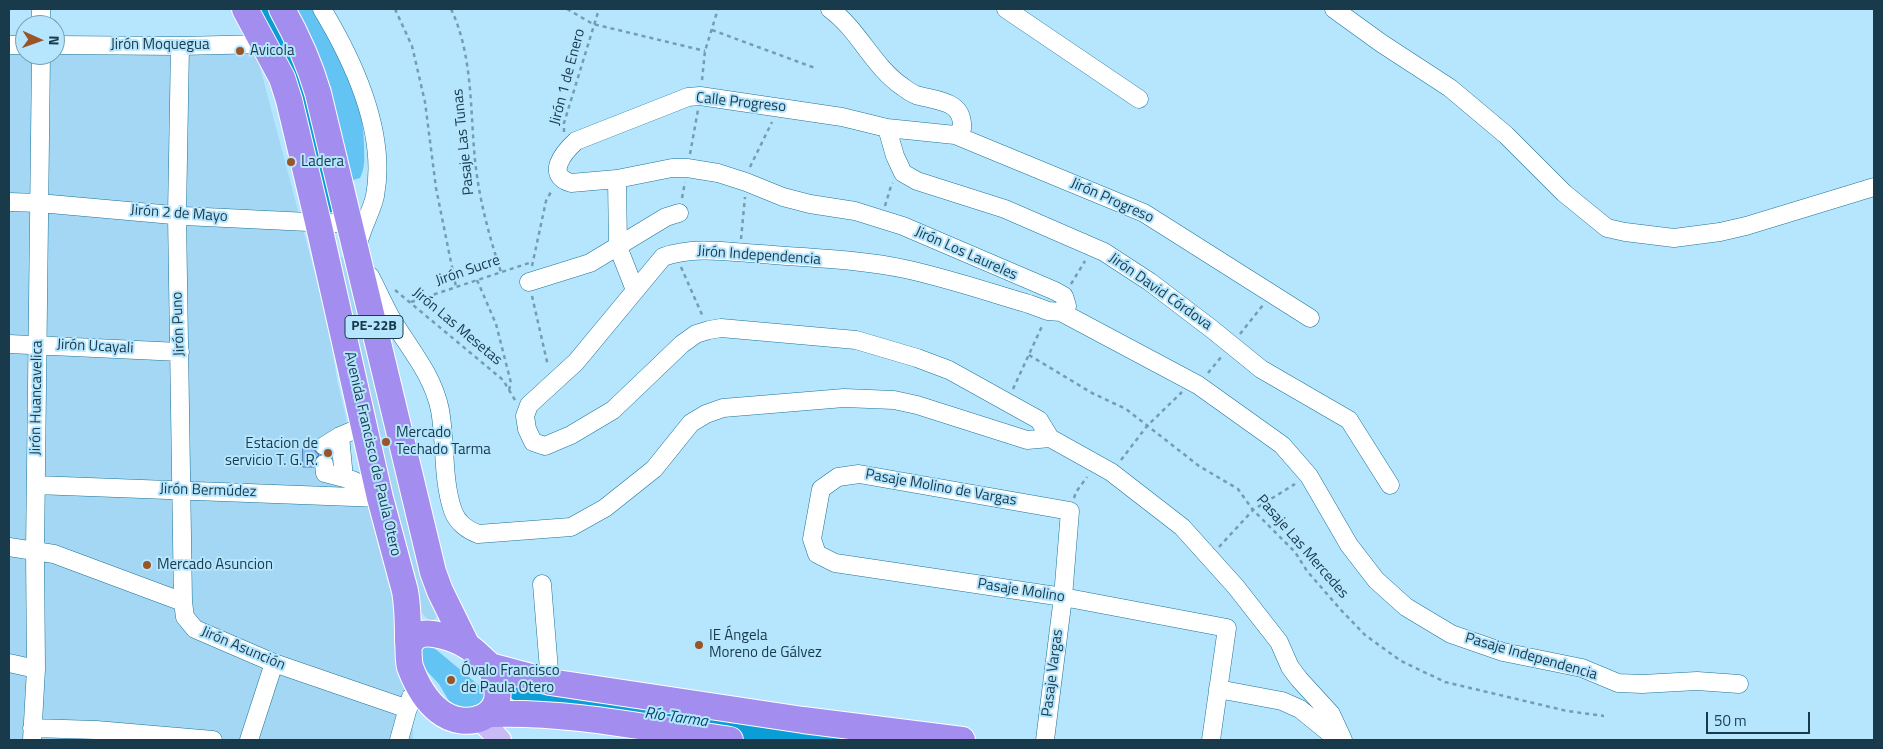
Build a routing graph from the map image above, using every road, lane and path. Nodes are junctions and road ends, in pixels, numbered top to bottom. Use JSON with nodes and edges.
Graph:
{"nodes":[{"id":1,"x":245,"y":9,"type":"edge"},
{"id":2,"x":282,"y":9,"type":"edge"},
{"id":3,"x":322,"y":9,"type":"edge"},
{"id":4,"x":395,"y":9,"type":"edge"},
{"id":5,"x":451,"y":9,"type":"edge"},
{"id":6,"x":566,"y":9,"type":"edge"},
{"id":7,"x":599,"y":9,"type":"edge"},
{"id":8,"x":830,"y":9,"type":"edge"},
{"id":9,"x":1006,"y":9,"type":"edge"},
{"id":10,"x":1334,"y":9,"type":"edge"},
{"id":11,"x":593,"y":24,"type":"junction"},
{"id":12,"x":712,"y":30,"type":"dead end"},
{"id":13,"x":265,"y":44,"type":"junction"},
{"id":14,"x":65,"y":45,"type":"edge"},
{"id":15,"x":180,"y":46,"type":"junction"},
{"id":16,"x":705,"y":51,"type":"dead end"},
{"id":17,"x":41,"y":65,"type":"edge"},
{"id":18,"x":815,"y":68,"type":"dead end"},
{"id":19,"x":1139,"y":99,"type":"dead end"},
{"id":20,"x":780,"y":106,"type":"junction"},
{"id":21,"x":887,"y":128,"type":"junction"},
{"id":22,"x":955,"y":135,"type":"junction"},
{"id":23,"x":564,"y":152,"type":"junction"},
{"id":24,"x":903,"y":173,"type":"junction"},
{"id":25,"x":560,"y":176,"type":"junction"},
{"id":26,"x":617,"y":180,"type":"junction"},
{"id":27,"x":746,"y":182,"type":"junction"},
{"id":28,"x":1874,"y":187,"type":"edge"},
{"id":29,"x":9,"y":202,"type":"edge"},
{"id":30,"x":39,"y":203,"type":"junction"},
{"id":31,"x":679,"y":212,"type":"dead end"},
{"id":32,"x":177,"y":215,"type":"junction"},
{"id":33,"x":882,"y":219,"type":"junction"},
{"id":34,"x":318,"y":222,"type":"junction"},
{"id":35,"x":350,"y":224,"type":"junction"},
{"id":36,"x":1093,"y":247,"type":"junction"},
{"id":37,"x":618,"y":248,"type":"junction"},
{"id":38,"x":357,"y":249,"type":"junction"},
{"id":39,"x":739,"y":253,"type":"junction"},
{"id":40,"x":532,"y":262,"type":"junction"},
{"id":41,"x":501,"y":272,"type":"junction"},
{"id":42,"x":477,"y":280,"type":"junction"},
{"id":43,"x":529,"y":282,"type":"junction"},
{"id":44,"x":456,"y":287,"type":"junction"},
{"id":45,"x":395,"y":290,"type":"dead end"},
{"id":46,"x":635,"y":290,"type":"junction"},
{"id":47,"x":410,"y":302,"type":"junction"},
{"id":48,"x":1058,"y":306,"type":"junction"},
{"id":49,"x":1310,"y":318,"type":"dead end"},
{"id":50,"x":9,"y":344,"type":"edge"},
{"id":51,"x":37,"y":344,"type":"junction"},
{"id":52,"x":180,"y":352,"type":"junction"},
{"id":53,"x":1029,"y":355,"type":"junction"},
{"id":54,"x":1192,"y":382,"type":"junction"},
{"id":55,"x":552,"y":384,"type":"junction"},
{"id":56,"x":509,"y":390,"type":"junction"},
{"id":57,"x":1006,"y":402,"type":"junction"},
{"id":58,"x":525,"y":416,"type":"junction"},
{"id":59,"x":1147,"y":426,"type":"junction"},
{"id":60,"x":353,"y":430,"type":"junction"},
{"id":61,"x":1050,"y":438,"type":"junction"},
{"id":62,"x":1104,"y":468,"type":"junction"},
{"id":63,"x":1309,"y":476,"type":"junction"},
{"id":64,"x":344,"y":478,"type":"junction"},
{"id":65,"x":36,"y":485,"type":"junction"},
{"id":66,"x":1390,"y":485,"type":"dead end"},
{"id":67,"x":182,"y":490,"type":"junction"},
{"id":68,"x":374,"y":491,"type":"junction"},
{"id":69,"x":1253,"y":510,"type":"junction"},
{"id":70,"x":1070,"y":511,"type":"junction"},
{"id":71,"x":9,"y":546,"type":"edge"},
{"id":72,"x":35,"y":551,"type":"junction"},
{"id":73,"x":816,"y":554,"type":"joint"},
{"id":74,"x":1210,"y":558,"type":"junction"},
{"id":75,"x":542,"y":584,"type":"dead end"},
{"id":76,"x":1063,"y":597,"type":"junction"},
{"id":77,"x":183,"y":602,"type":"junction"},
{"id":78,"x":408,"y":644,"type":"junction"},
{"id":79,"x":467,"y":646,"type":"junction"},
{"id":80,"x":9,"y":663,"type":"edge"},
{"id":81,"x":274,"y":663,"type":"junction"},
{"id":82,"x":490,"y":666,"type":"junction"},
{"id":83,"x":36,"y":669,"type":"junction"},
{"id":84,"x":550,"y":682,"type":"junction"},
{"id":85,"x":1739,"y":684,"type":"dead end"},
{"id":86,"x":1218,"y":689,"type":"junction"},
{"id":87,"x":414,"y":699,"type":"junction"},
{"id":88,"x":1604,"y":716,"type":"dead end"},
{"id":89,"x":486,"y":717,"type":"junction"},
{"id":90,"x":32,"y":734,"type":"edge"},
{"id":91,"x":213,"y":740,"type":"edge"},
{"id":92,"x":249,"y":740,"type":"edge"},
{"id":93,"x":399,"y":740,"type":"edge"},
{"id":94,"x":500,"y":740,"type":"edge"},
{"id":95,"x":730,"y":740,"type":"edge"},
{"id":96,"x":962,"y":740,"type":"edge"},
{"id":97,"x":1045,"y":740,"type":"edge"},
{"id":98,"x":1211,"y":740,"type":"edge"},
{"id":99,"x":1338,"y":740,"type":"edge"},
{"id":100,"x":1343,"y":740,"type":"edge"}],
"edges":[{"from":1,"to":13,"type":"highway","name":"Avenida Francisco de Paula Otero","number":"PE-22B"},
{"from":2,"to":35,"type":"highway","name":"Avenida Francisco de Paula Otero","number":"PE-22B"},
{"from":3,"to":38,"type":"street"},
{"from":4,"to":44,"type":"path"},
{"from":5,"to":41,"type":"path","name":"Pasaje Las Tunas"},
{"from":6,"to":11,"type":"path"},
{"from":7,"to":11,"type":"path","name":"Jirón 1 de Enero"},
{"from":8,"to":22,"type":"street"},
{"from":9,"to":19,"type":"street"},
{"from":10,"to":28,"type":"street"},
{"from":11,"to":16,"type":"path"},
{"from":11,"to":23,"type":"path","name":"Jirón 1 de Enero"},
{"from":12,"to":18,"type":"path"},
{"from":13,"to":15,"type":"street","name":"Jirón Moquegua"},
{"from":13,"to":34,"type":"highway","name":"Avenida Francisco de Paula Otero","number":"PE-22B"},
{"from":14,"to":15,"type":"street","name":"Jirón Moquegua"},
{"from":15,"to":32,"type":"street","name":"Jirón Puno"},
{"from":17,"to":30,"type":"street","name":"Jirón Huancavelica"},
{"from":20,"to":21,"type":"street","name":"Calle Progreso"},
{"from":20,"to":23,"type":"street","name":"Calle Progreso"},
{"from":20,"to":27,"type":"path"},
{"from":21,"to":22,"type":"street","name":"Calle Progreso"},
{"from":21,"to":24,"type":"street"},
{"from":22,"to":49,"type":"street","name":"Jirón Progreso"},
{"from":23,"to":25,"type":"street"},
{"from":24,"to":33,"type":"path"},
{"from":24,"to":36,"type":"street","name":"Jirón David Córdova"},
{"from":25,"to":26,"type":"street","name":"Jirón Los Laureles"},
{"from":25,"to":40,"type":"path"},
{"from":26,"to":27,"type":"street","name":"Jirón Los Laureles"},
{"from":26,"to":37,"type":"street"},
{"from":27,"to":33,"type":"street","name":"Jirón Los Laureles"},
{"from":27,"to":39,"type":"path"},
{"from":29,"to":30,"type":"street","name":"Jirón 2 de Mayo"},
{"from":30,"to":32,"type":"street","name":"Jirón 2 de Mayo"},
{"from":30,"to":51,"type":"street","name":"Jirón Huancavelica"},
{"from":31,"to":37,"type":"street"},
{"from":32,"to":34,"type":"street","name":"Jirón 2 de Mayo"},
{"from":32,"to":52,"type":"street","name":"Jirón Puno"},
{"from":33,"to":48,"type":"street","name":"Jirón Los Laureles"},
{"from":34,"to":35,"type":"street","name":"Jirón 2 de Mayo"},
{"from":34,"to":60,"type":"highway","name":"Avenida Francisco de Paula Otero","number":"PE-22B"},
{"from":35,"to":38,"type":"highway","name":"Avenida Francisco de Paula Otero","number":"PE-22B"},
{"from":36,"to":48,"type":"path"},
{"from":36,"to":66,"type":"street","name":"Jirón David Córdova"},
{"from":37,"to":43,"type":"street"},
{"from":37,"to":46,"type":"street"},
{"from":38,"to":61,"type":"street"},
{"from":38,"to":79,"type":"highway","name":"Avenida Francisco de Paula Otero","number":"PE-22B"},
{"from":39,"to":46,"type":"street","name":"Jirón Independencia"},
{"from":39,"to":48,"type":"street","name":"Jirón Independencia"},
{"from":40,"to":41,"type":"path","name":"Jirón Sucre"},
{"from":40,"to":43,"type":"path"},
{"from":41,"to":42,"type":"path","name":"Jirón Sucre"},
{"from":42,"to":44,"type":"path","name":"Jirón Sucre"},
{"from":42,"to":56,"type":"path"},
{"from":43,"to":55,"type":"path"},
{"from":44,"to":47,"type":"path","name":"Jirón Sucre"},
{"from":45,"to":47,"type":"path","name":"Jirón Las Mesetas"},
{"from":46,"to":55,"type":"street","name":"Jirón Independencia"},
{"from":47,"to":56,"type":"path","name":"Jirón Las Mesetas"},
{"from":48,"to":53,"type":"path"},
{"from":48,"to":54,"type":"street","name":"Jirón Los Laureles"},
{"from":50,"to":51,"type":"street","name":"Jirón Ucayali"},
{"from":51,"to":52,"type":"street","name":"Jirón Ucayali"},
{"from":51,"to":65,"type":"street","name":"Jirón Huancavelica"},
{"from":52,"to":67,"type":"street","name":"Jirón Puno"},
{"from":53,"to":57,"type":"path"},
{"from":53,"to":59,"type":"path","name":"Pasaje Las Mercedes"},
{"from":54,"to":59,"type":"path"},
{"from":54,"to":63,"type":"street","name":"Jirón Los Laureles"},
{"from":55,"to":58,"type":"street","name":"Jirón Independencia"},
{"from":56,"to":58,"type":"path","name":"Jirón Las Mesetas"},
{"from":57,"to":58,"type":"street"},
{"from":57,"to":61,"type":"street"},
{"from":59,"to":62,"type":"path"},
{"from":59,"to":69,"type":"path","name":"Pasaje Las Mercedes"},
{"from":60,"to":64,"type":"street"},
{"from":60,"to":64,"type":"street"},
{"from":60,"to":68,"type":"highway","name":"Avenida Francisco de Paula Otero","number":"PE-22B"},
{"from":61,"to":62,"type":"street"},
{"from":62,"to":70,"type":"path"},
{"from":62,"to":74,"type":"street"},
{"from":63,"to":69,"type":"path"},
{"from":63,"to":85,"type":"street","name":"Pasaje Independencia"},
{"from":64,"to":68,"type":"street"},
{"from":65,"to":67,"type":"street","name":"Jirón Bermúdez"},
{"from":65,"to":72,"type":"street","name":"Jirón Huancavelica"},
{"from":67,"to":68,"type":"street","name":"Jirón Bermúdez"},
{"from":67,"to":77,"type":"street","name":"Jirón Puno"},
{"from":68,"to":78,"type":"highway","name":"Avenida Francisco de Paula Otero","number":"PE-22B"},
{"from":69,"to":74,"type":"path"},
{"from":69,"to":88,"type":"path","name":"Pasaje Las Mercedes"},
{"from":70,"to":73,"type":"street","name":"Pasaje Molino de Vargas"},
{"from":70,"to":76,"type":"street","name":"Pasaje Vargas"},
{"from":71,"to":72,"type":"street"},
{"from":72,"to":77,"type":"street"},
{"from":72,"to":83,"type":"street","name":"Jirón Huancavelica"},
{"from":73,"to":76,"type":"street","name":"Pasaje Molino"},
{"from":74,"to":100,"type":"street"},
{"from":75,"to":84,"type":"street"},
{"from":76,"to":86,"type":"street","name":"Pasaje Molino"},
{"from":76,"to":97,"type":"street","name":"Pasaje Vargas"},
{"from":77,"to":81,"type":"street","name":"Jirón Asunción"},
{"from":78,"to":79,"type":"highway","number":"PE-22B"},
{"from":78,"to":87,"type":"highway","number":"PE-22B"},
{"from":79,"to":82,"type":"highway","number":"PE-22B"},
{"from":80,"to":83,"type":"street"},
{"from":81,"to":87,"type":"street","name":"Jirón Asunción"},
{"from":81,"to":92,"type":"street"},
{"from":82,"to":84,"type":"highway","number":"PE-22B"},
{"from":82,"to":89,"type":"highway"},
{"from":83,"to":90,"type":"street","name":"Jirón Huancavelica"},
{"from":84,"to":96,"type":"highway","number":"PE-22B"},
{"from":86,"to":98,"type":"street"},
{"from":86,"to":99,"type":"street"},
{"from":87,"to":89,"type":"highway","number":"PE-22B"},
{"from":87,"to":93,"type":"street"},
{"from":89,"to":94,"type":"main road"},
{"from":89,"to":95,"type":"highway","number":"PE-22B"},
{"from":90,"to":91,"type":"street"}]}
